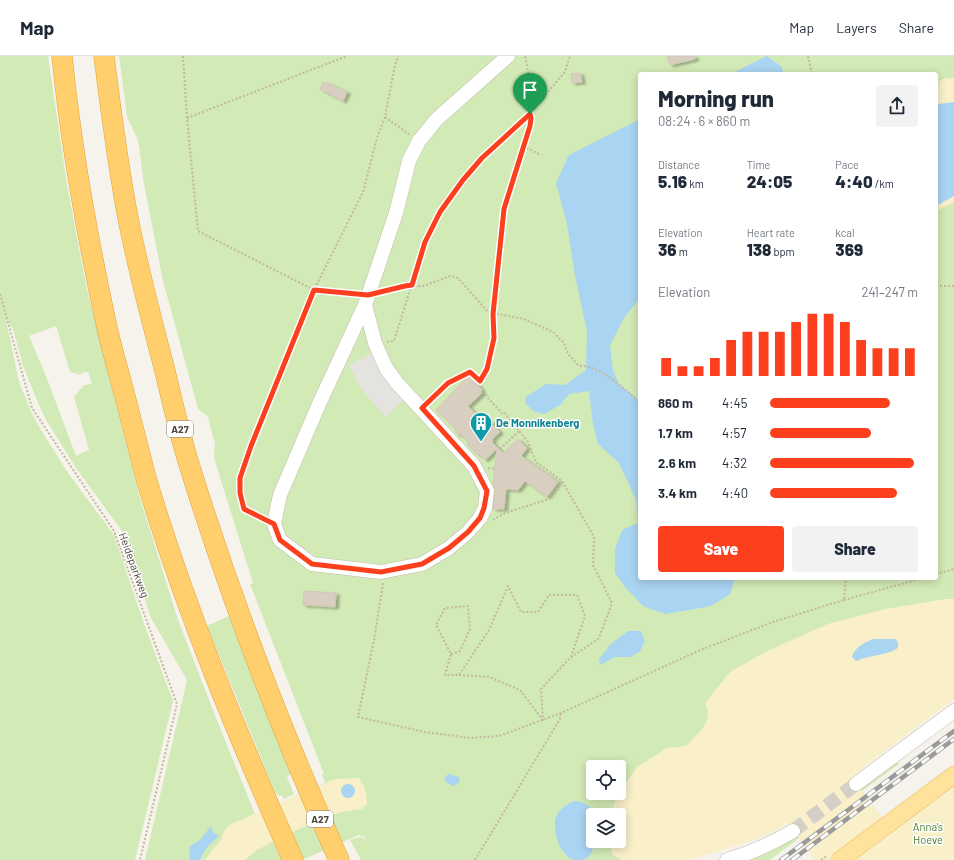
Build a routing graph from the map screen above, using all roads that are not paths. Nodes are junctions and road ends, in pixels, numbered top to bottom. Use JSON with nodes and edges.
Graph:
{"nodes":[{"id":1,"x":62,"y":56,"type":"edge"},
{"id":2,"x":104,"y":56,"type":"edge"},
{"id":3,"x":508,"y":56,"type":"edge"},
{"id":4,"x":367,"y":300,"type":"junction"},
{"id":5,"x":954,"y":711,"type":"edge"},
{"id":6,"x":954,"y":774,"type":"edge"},
{"id":7,"x":856,"y":784,"type":"tunnel mouth"},
{"id":8,"x":793,"y":831,"type":"tunnel mouth"},
{"id":9,"x":336,"y":855,"type":"edge"},
{"id":10,"x":293,"y":860,"type":"edge"},
{"id":11,"x":728,"y":860,"type":"edge"},
{"id":12,"x":840,"y":860,"type":"edge"}],
"edges":[{"from":1,"to":10,"type":"highway"},
{"from":2,"to":9,"type":"highway","number":"A27"},
{"from":3,"to":4,"type":"lane"},
{"from":4,"to":4,"type":"lane"},
{"from":5,"to":7,"type":"lane"},
{"from":6,"to":12,"type":"main road"},
{"from":8,"to":11,"type":"lane"}]}
